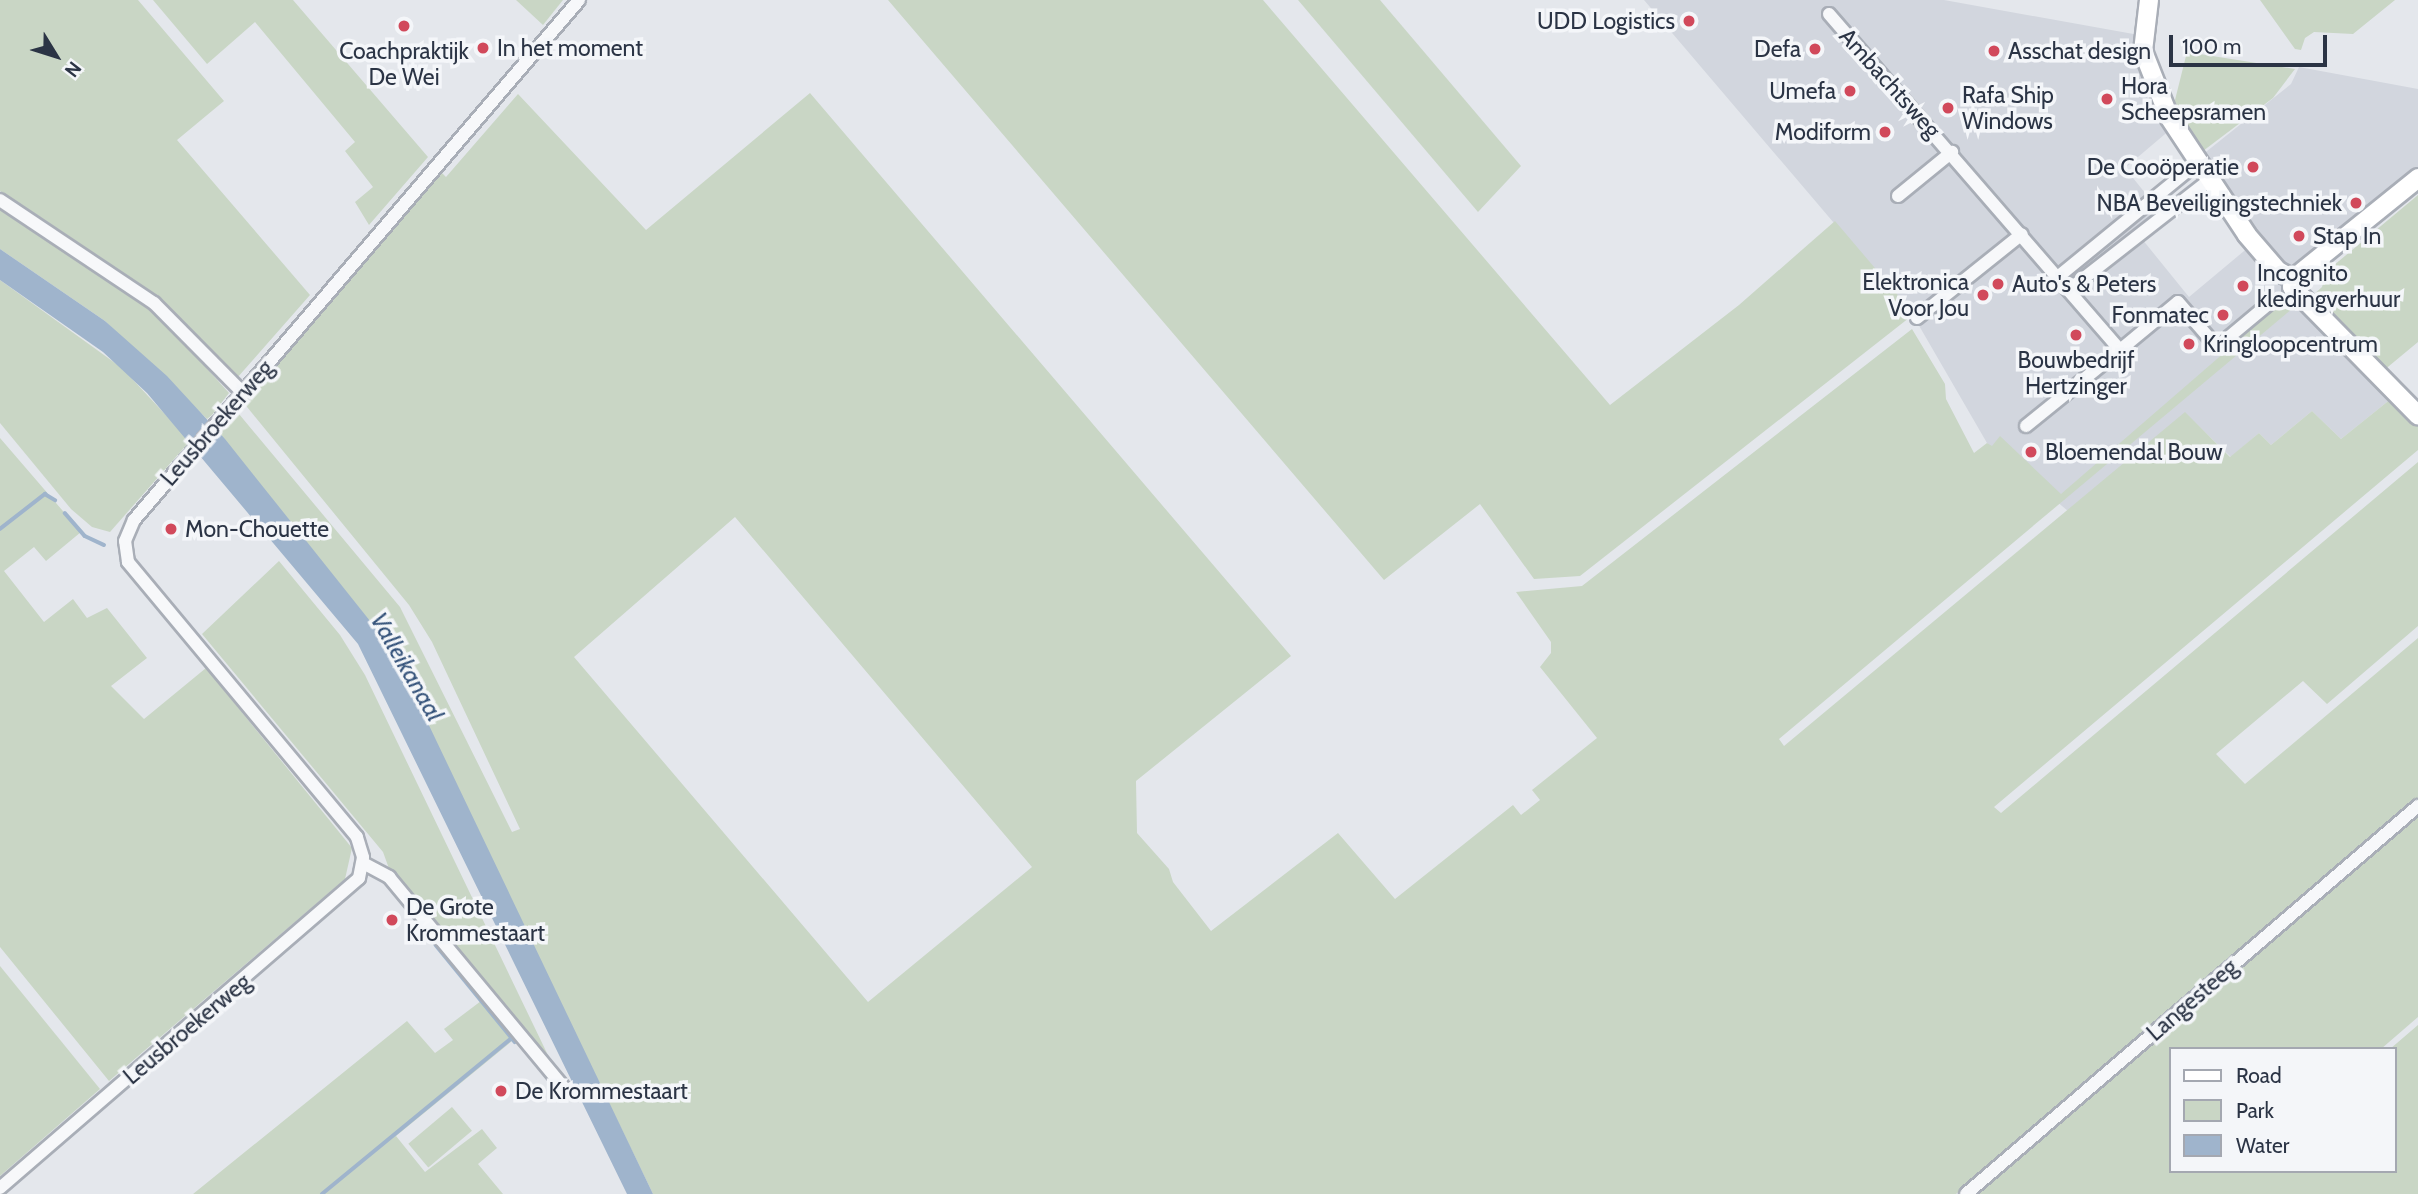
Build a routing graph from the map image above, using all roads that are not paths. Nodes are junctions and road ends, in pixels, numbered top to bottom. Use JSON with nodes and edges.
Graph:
{"nodes":[{"id":1,"x":579,"y":0,"type":"edge"},
{"id":2,"x":2149,"y":0,"type":"edge"},
{"id":3,"x":1829,"y":14,"type":"dead end"},
{"id":4,"x":1952,"y":152,"type":"junction"},
{"id":5,"x":2196,"y":164,"type":"junction"},
{"id":6,"x":2418,"y":178,"type":"edge"},
{"id":7,"x":2208,"y":181,"type":"junction"},
{"id":8,"x":1898,"y":196,"type":"dead end"},
{"id":9,"x":0,"y":200,"type":"edge"},
{"id":10,"x":2022,"y":234,"type":"junction"},
{"id":11,"x":2059,"y":276,"type":"junction"},
{"id":12,"x":2293,"y":279,"type":"junction"},
{"id":13,"x":2070,"y":289,"type":"junction"},
{"id":14,"x":2272,"y":301,"type":"dead end"},
{"id":15,"x":1917,"y":318,"type":"dead end"},
{"id":16,"x":2120,"y":350,"type":"junction"},
{"id":17,"x":243,"y":393,"type":"junction"},
{"id":18,"x":2418,"y":415,"type":"edge"},
{"id":19,"x":2026,"y":426,"type":"dead end"},
{"id":20,"x":2418,"y":806,"type":"edge"},
{"id":21,"x":363,"y":863,"type":"junction"},
{"id":22,"x":565,"y":1087,"type":"dead end"},
{"id":23,"x":0,"y":1188,"type":"edge"},
{"id":24,"x":1966,"y":1194,"type":"edge"}],
"edges":[{"from":1,"to":17,"type":"street","name":"Leusbroekerweg"},
{"from":2,"to":5,"type":"street"},
{"from":3,"to":4,"type":"street","name":"Ambachtsweg"},
{"from":4,"to":8,"type":"street","name":"Ambachtsweg"},
{"from":4,"to":10,"type":"street","name":"Ambachtsweg"},
{"from":5,"to":7,"type":"street"},
{"from":5,"to":11,"type":"street"},
{"from":6,"to":12,"type":"street"},
{"from":7,"to":12,"type":"street"},
{"from":7,"to":13,"type":"street"},
{"from":9,"to":17,"type":"street"},
{"from":10,"to":11,"type":"street","name":"Ambachtsweg"},
{"from":10,"to":15,"type":"street"},
{"from":11,"to":13,"type":"street","name":"Ambachtsweg"},
{"from":12,"to":18,"type":"street"},
{"from":13,"to":16,"type":"street","name":"Ambachtsweg"},
{"from":14,"to":16,"type":"street"},
{"from":16,"to":19,"type":"street"},
{"from":17,"to":21,"type":"street","name":"Leusbroekerweg"},
{"from":20,"to":24,"type":"street","name":"Langesteeg"},
{"from":21,"to":22,"type":"street"},
{"from":21,"to":23,"type":"street","name":"Leusbroekerweg"}]}
